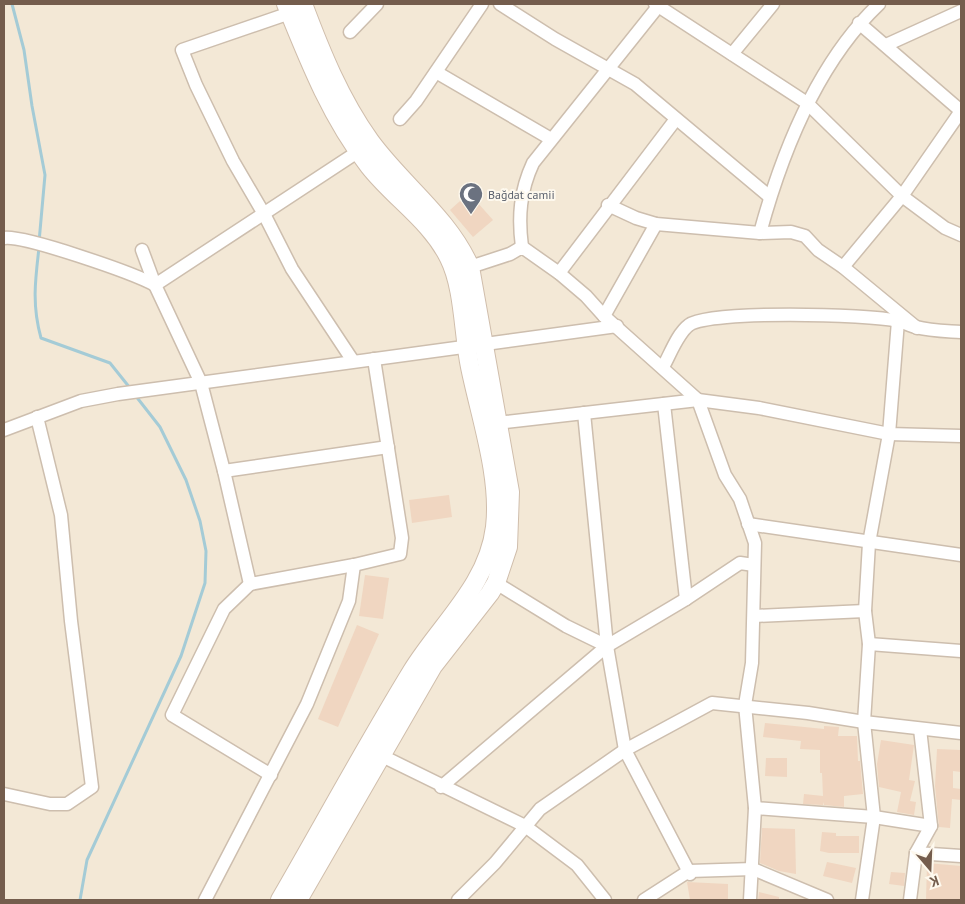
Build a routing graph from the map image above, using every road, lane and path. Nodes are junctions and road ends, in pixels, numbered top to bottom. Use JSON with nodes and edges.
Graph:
{"nodes":[{"id":1,"x":377,"y":4,"type":"edge"},
{"id":2,"x":482,"y":4,"type":"edge"},
{"id":3,"x":500,"y":4,"type":"edge"},
{"id":4,"x":773,"y":4,"type":"edge"},
{"id":5,"x":879,"y":4,"type":"edge"},
{"id":6,"x":658,"y":5,"type":"edge"},
{"id":7,"x":293,"y":7,"type":"edge"},
{"id":8,"x":961,"y":11,"type":"edge"},
{"id":9,"x":859,"y":23,"type":"junction"},
{"id":10,"x":350,"y":32,"type":"dead end"},
{"id":11,"x":886,"y":45,"type":"junction"},
{"id":12,"x":732,"y":54,"type":"junction"},
{"id":13,"x":608,"y":67,"type":"junction"},
{"id":14,"x":436,"y":72,"type":"junction"},
{"id":15,"x":807,"y":103,"type":"junction"},
{"id":16,"x":961,"y":111,"type":"edge"},
{"id":17,"x":400,"y":119,"type":"dead end"},
{"id":18,"x":676,"y":119,"type":"junction"},
{"id":19,"x":551,"y":139,"type":"junction"},
{"id":20,"x":359,"y":151,"type":"junction"},
{"id":21,"x":902,"y":196,"type":"junction"},
{"id":22,"x":770,"y":197,"type":"junction"},
{"id":23,"x":608,"y":205,"type":"junction"},
{"id":24,"x":264,"y":214,"type":"junction"},
{"id":25,"x":656,"y":224,"type":"junction"},
{"id":26,"x":760,"y":233,"type":"junction"},
{"id":27,"x":961,"y":235,"type":"edge"},
{"id":28,"x":8,"y":237,"type":"edge"},
{"id":29,"x":522,"y":247,"type":"junction"},
{"id":30,"x":142,"y":250,"type":"dead end"},
{"id":31,"x":470,"y":267,"type":"junction"},
{"id":32,"x":843,"y":267,"type":"junction"},
{"id":33,"x":558,"y":273,"type":"junction"},
{"id":34,"x":154,"y":285,"type":"junction"},
{"id":35,"x":604,"y":316,"type":"junction"},
{"id":36,"x":898,"y":321,"type":"junction"},
{"id":37,"x":617,"y":326,"type":"junction"},
{"id":38,"x":917,"y":328,"type":"junction"},
{"id":39,"x":961,"y":332,"type":"edge"},
{"id":40,"x":474,"y":345,"type":"junction"},
{"id":41,"x":374,"y":359,"type":"junction"},
{"id":42,"x":353,"y":361,"type":"junction"},
{"id":43,"x":663,"y":367,"type":"junction"},
{"id":44,"x":201,"y":382,"type":"junction"},
{"id":45,"x":698,"y":400,"type":"junction"},
{"id":46,"x":664,"y":404,"type":"junction"},
{"id":47,"x":584,"y":413,"type":"junction"},
{"id":48,"x":37,"y":417,"type":"junction"},
{"id":49,"x":497,"y":422,"type":"junction"},
{"id":50,"x":4,"y":430,"type":"edge"},
{"id":51,"x":889,"y":434,"type":"junction"},
{"id":52,"x":961,"y":436,"type":"edge"},
{"id":53,"x":388,"y":447,"type":"junction"},
{"id":54,"x":224,"y":472,"type":"junction"},
{"id":55,"x":748,"y":524,"type":"junction"},
{"id":56,"x":869,"y":543,"type":"junction"},
{"id":57,"x":961,"y":555,"type":"edge"},
{"id":58,"x":354,"y":565,"type":"junction"},
{"id":59,"x":754,"y":565,"type":"junction"},
{"id":60,"x":496,"y":583,"type":"junction"},
{"id":61,"x":250,"y":584,"type":"junction"},
{"id":62,"x":686,"y":599,"type":"junction"},
{"id":63,"x":865,"y":612,"type":"junction"},
{"id":64,"x":754,"y":616,"type":"junction"},
{"id":65,"x":869,"y":644,"type":"junction"},
{"id":66,"x":607,"y":646,"type":"junction"},
{"id":67,"x":961,"y":651,"type":"edge"},
{"id":68,"x":745,"y":705,"type":"junction"},
{"id":69,"x":864,"y":722,"type":"junction"},
{"id":70,"x":920,"y":729,"type":"junction"},
{"id":71,"x":961,"y":733,"type":"edge"},
{"id":72,"x":625,"y":750,"type":"junction"},
{"id":73,"x":380,"y":755,"type":"junction"},
{"id":74,"x":271,"y":775,"type":"junction"},
{"id":75,"x":442,"y":787,"type":"junction"},
{"id":76,"x":4,"y":794,"type":"edge"},
{"id":77,"x":755,"y":808,"type":"junction"},
{"id":78,"x":874,"y":818,"type":"junction"},
{"id":79,"x":525,"y":826,"type":"junction"},
{"id":80,"x":930,"y":826,"type":"junction"},
{"id":81,"x":916,"y":854,"type":"junction"},
{"id":82,"x":961,"y":856,"type":"edge"},
{"id":83,"x":753,"y":869,"type":"junction"},
{"id":84,"x":690,"y":873,"type":"junction"},
{"id":85,"x":660,"y":895,"type":"edge"},
{"id":86,"x":206,"y":900,"type":"edge"},
{"id":87,"x":280,"y":900,"type":"edge"},
{"id":88,"x":298,"y":900,"type":"edge"},
{"id":89,"x":458,"y":900,"type":"edge"},
{"id":90,"x":605,"y":900,"type":"edge"},
{"id":91,"x":644,"y":900,"type":"edge"},
{"id":92,"x":750,"y":900,"type":"edge"},
{"id":93,"x":827,"y":900,"type":"edge"},
{"id":94,"x":862,"y":900,"type":"edge"},
{"id":95,"x":910,"y":900,"type":"edge"}],
"edges":[{"from":1,"to":10,"type":"street"},
{"from":2,"to":14,"type":"street"},
{"from":3,"to":13,"type":"street"},
{"from":4,"to":12,"type":"street"},
{"from":5,"to":9,"type":"street"},
{"from":6,"to":12,"type":"street"},
{"from":6,"to":13,"type":"street"},
{"from":7,"to":20,"type":"main road"},
{"from":7,"to":24,"type":"street"},
{"from":7,"to":31,"type":"main road"},
{"from":8,"to":11,"type":"street"},
{"from":9,"to":11,"type":"street"},
{"from":9,"to":15,"type":"street"},
{"from":11,"to":16,"type":"street"},
{"from":12,"to":15,"type":"street"},
{"from":13,"to":18,"type":"street"},
{"from":13,"to":19,"type":"street"},
{"from":14,"to":17,"type":"street"},
{"from":14,"to":19,"type":"street"},
{"from":15,"to":21,"type":"street"},
{"from":15,"to":22,"type":"street"},
{"from":16,"to":21,"type":"street"},
{"from":18,"to":22,"type":"street"},
{"from":18,"to":23,"type":"street"},
{"from":19,"to":29,"type":"street"},
{"from":20,"to":24,"type":"street"},
{"from":20,"to":40,"type":"main road"},
{"from":21,"to":27,"type":"street"},
{"from":21,"to":32,"type":"street"},
{"from":22,"to":26,"type":"street"},
{"from":23,"to":25,"type":"street"},
{"from":23,"to":33,"type":"street"},
{"from":24,"to":34,"type":"street"},
{"from":24,"to":42,"type":"street"},
{"from":25,"to":26,"type":"street"},
{"from":25,"to":35,"type":"street"},
{"from":26,"to":32,"type":"street"},
{"from":28,"to":34,"type":"street"},
{"from":29,"to":31,"type":"street"},
{"from":29,"to":33,"type":"street"},
{"from":30,"to":34,"type":"street"},
{"from":31,"to":40,"type":"main road"},
{"from":32,"to":38,"type":"street"},
{"from":33,"to":35,"type":"street"},
{"from":34,"to":44,"type":"street"},
{"from":35,"to":37,"type":"street"},
{"from":36,"to":38,"type":"street"},
{"from":36,"to":43,"type":"street"},
{"from":36,"to":51,"type":"street"},
{"from":37,"to":40,"type":"street"},
{"from":37,"to":43,"type":"street"},
{"from":38,"to":39,"type":"street"},
{"from":40,"to":41,"type":"street"},
{"from":40,"to":49,"type":"main road"},
{"from":40,"to":87,"type":"main road"},
{"from":41,"to":42,"type":"street"},
{"from":41,"to":53,"type":"street"},
{"from":42,"to":44,"type":"street"},
{"from":43,"to":45,"type":"street"},
{"from":44,"to":48,"type":"street"},
{"from":44,"to":54,"type":"street"},
{"from":45,"to":46,"type":"street"},
{"from":45,"to":51,"type":"street"},
{"from":45,"to":55,"type":"street"},
{"from":46,"to":47,"type":"street"},
{"from":46,"to":62,"type":"street"},
{"from":47,"to":49,"type":"street"},
{"from":47,"to":66,"type":"street"},
{"from":48,"to":50,"type":"street"},
{"from":48,"to":76,"type":"street"},
{"from":49,"to":60,"type":"main road"},
{"from":51,"to":52,"type":"street"},
{"from":51,"to":56,"type":"street"},
{"from":53,"to":54,"type":"street"},
{"from":53,"to":58,"type":"street"},
{"from":54,"to":61,"type":"street"},
{"from":55,"to":56,"type":"street"},
{"from":55,"to":59,"type":"street"},
{"from":56,"to":57,"type":"street"},
{"from":56,"to":63,"type":"street"},
{"from":58,"to":61,"type":"street"},
{"from":58,"to":74,"type":"street"},
{"from":59,"to":62,"type":"street"},
{"from":59,"to":64,"type":"street"},
{"from":60,"to":66,"type":"street"},
{"from":60,"to":73,"type":"main road"},
{"from":61,"to":74,"type":"street"},
{"from":62,"to":66,"type":"street"},
{"from":63,"to":64,"type":"street"},
{"from":63,"to":65,"type":"street"},
{"from":64,"to":68,"type":"street"},
{"from":65,"to":67,"type":"street"},
{"from":65,"to":69,"type":"street"},
{"from":66,"to":72,"type":"street"},
{"from":66,"to":75,"type":"street"},
{"from":68,"to":69,"type":"street"},
{"from":68,"to":72,"type":"street"},
{"from":68,"to":77,"type":"street"},
{"from":69,"to":70,"type":"street"},
{"from":69,"to":78,"type":"street"},
{"from":70,"to":71,"type":"street"},
{"from":70,"to":80,"type":"street"},
{"from":72,"to":79,"type":"street"},
{"from":72,"to":84,"type":"street"},
{"from":73,"to":75,"type":"street"},
{"from":73,"to":88,"type":"main road"},
{"from":74,"to":86,"type":"street"},
{"from":75,"to":79,"type":"street"},
{"from":77,"to":78,"type":"street"},
{"from":77,"to":83,"type":"street"},
{"from":78,"to":80,"type":"street"},
{"from":78,"to":94,"type":"street"},
{"from":79,"to":89,"type":"street"},
{"from":79,"to":90,"type":"street"},
{"from":80,"to":81,"type":"street"},
{"from":81,"to":82,"type":"street"},
{"from":81,"to":95,"type":"street"},
{"from":83,"to":84,"type":"street"},
{"from":83,"to":92,"type":"street"},
{"from":83,"to":93,"type":"street"},
{"from":84,"to":85,"type":"street"},
{"from":85,"to":91,"type":"street"}]}
